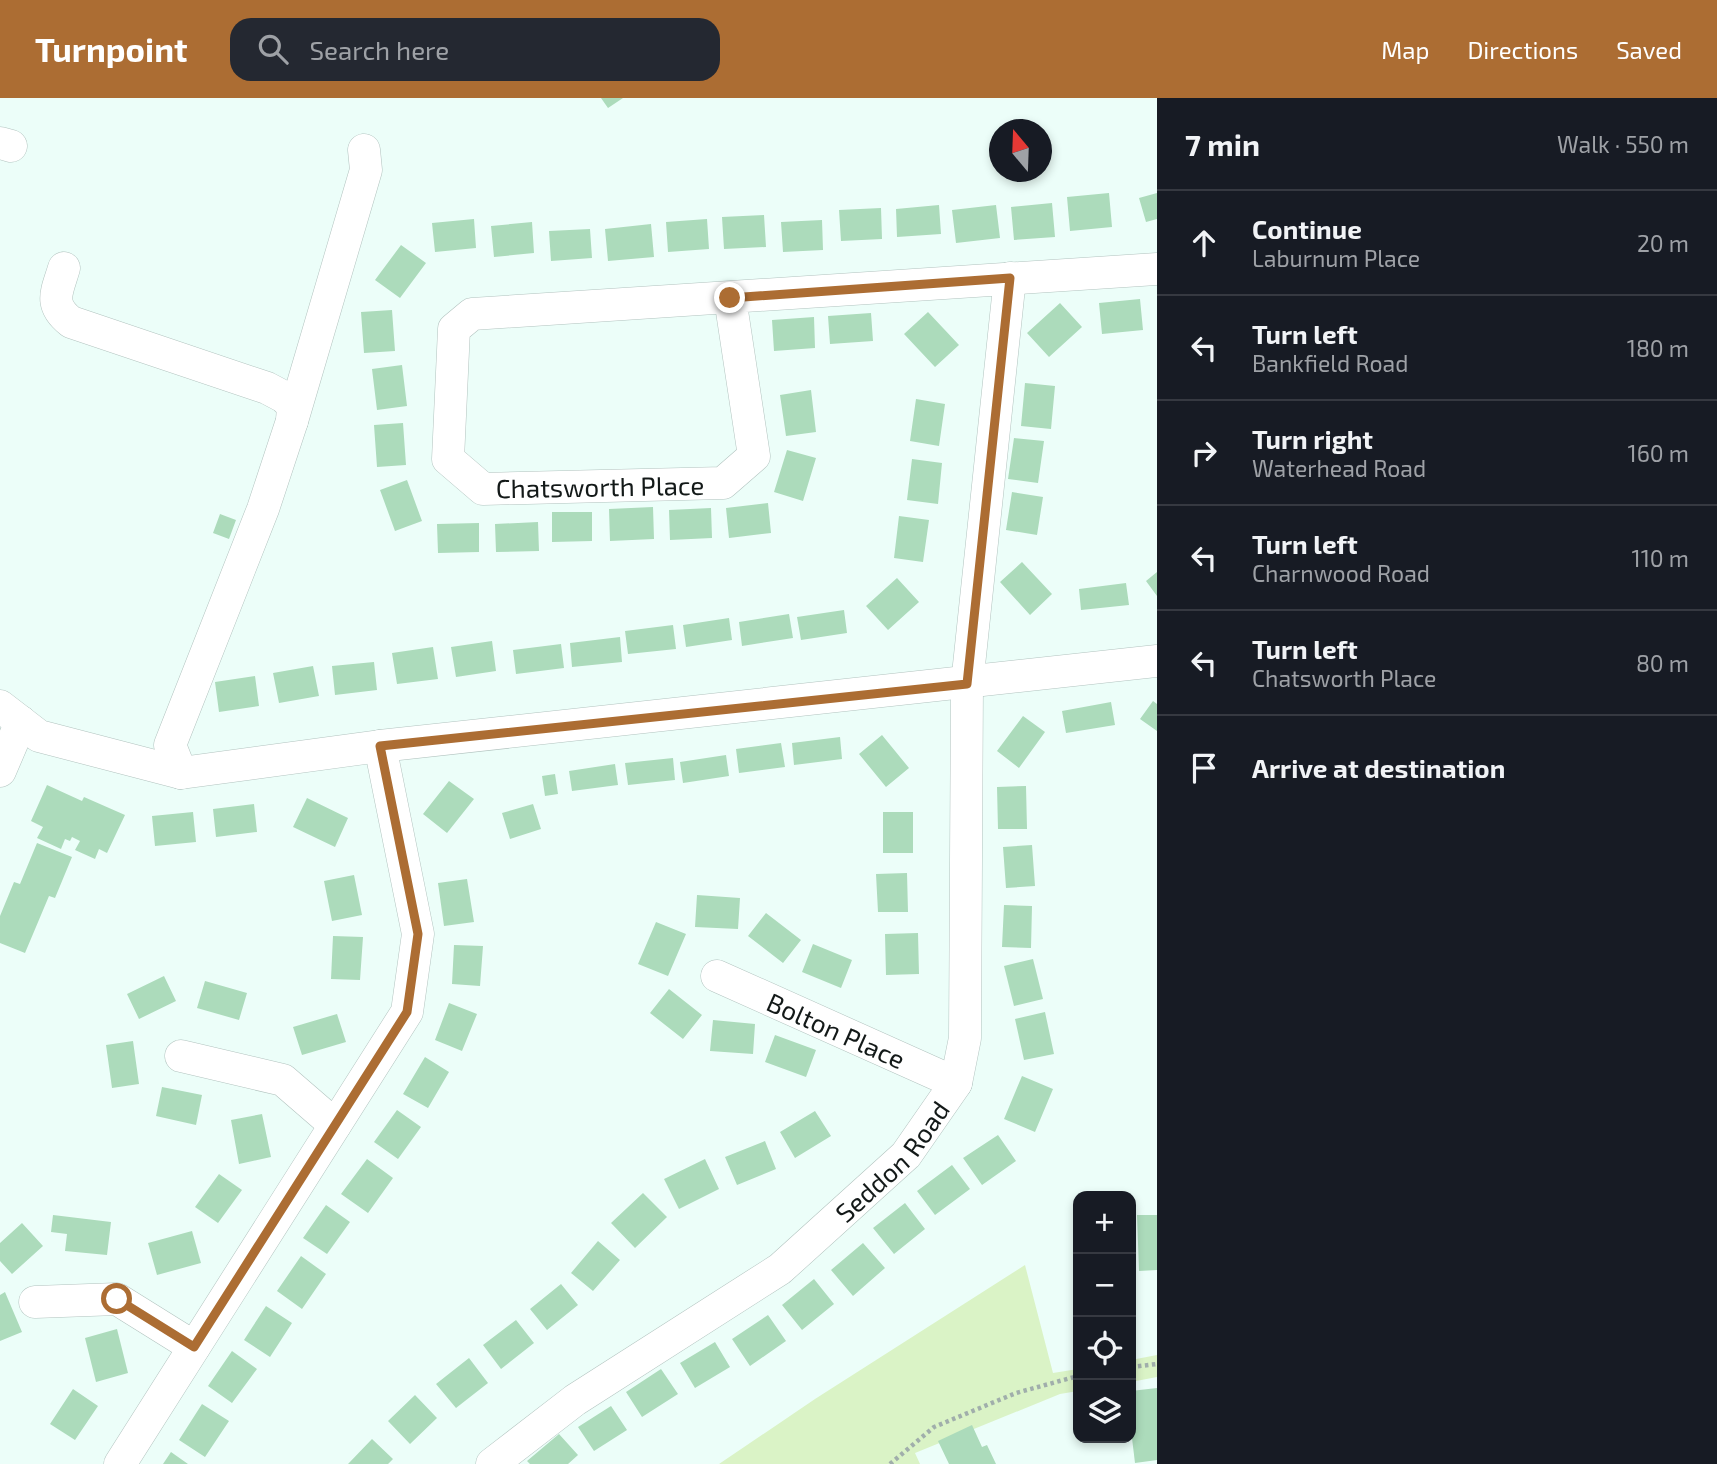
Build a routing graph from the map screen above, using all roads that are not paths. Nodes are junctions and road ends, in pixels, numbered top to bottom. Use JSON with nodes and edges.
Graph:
{"nodes":[{"id":1,"x":364,"y":150,"type":"dead end"},
{"id":2,"x":64,"y":268,"type":"dead end"},
{"id":3,"x":1157,"y":269,"type":"edge"},
{"id":4,"x":1010,"y":278,"type":"junction"},
{"id":5,"x":730,"y":298,"type":"junction"},
{"id":6,"x":292,"y":421,"type":"junction"},
{"id":7,"x":1157,"y":661,"type":"edge"},
{"id":8,"x":967,"y":684,"type":"junction"},
{"id":9,"x":11,"y":714,"type":"edge"},
{"id":10,"x":380,"y":746,"type":"junction"},
{"id":11,"x":0,"y":771,"type":"edge"},
{"id":12,"x":181,"y":773,"type":"junction"},
{"id":13,"x":717,"y":976,"type":"dead end"},
{"id":14,"x":181,"y":1056,"type":"dead end"},
{"id":15,"x":956,"y":1083,"type":"junction"},
{"id":16,"x":335,"y":1125,"type":"junction"},
{"id":17,"x":35,"y":1302,"type":"dead end"},
{"id":18,"x":194,"y":1347,"type":"junction"},
{"id":19,"x":120,"y":1464,"type":"edge"},
{"id":20,"x":492,"y":1464,"type":"edge"}],
"edges":[{"from":1,"to":6,"type":"street"},
{"from":2,"to":6,"type":"street"},
{"from":3,"to":4,"type":"street","name":"Chatsworth Place"},
{"from":4,"to":5,"type":"street","name":"Chatsworth Place"},
{"from":4,"to":8,"type":"street","name":"Seddon Road"},
{"from":5,"to":5,"type":"street","name":"Chatsworth Place"},
{"from":6,"to":12,"type":"street"},
{"from":7,"to":8,"type":"street"},
{"from":8,"to":10,"type":"street"},
{"from":8,"to":15,"type":"street","name":"Seddon Road"},
{"from":9,"to":11,"type":"street"},
{"from":9,"to":12,"type":"street"},
{"from":10,"to":12,"type":"street"},
{"from":10,"to":16,"type":"street"},
{"from":13,"to":15,"type":"street","name":"Bolton Place"},
{"from":14,"to":16,"type":"street"},
{"from":15,"to":20,"type":"street","name":"Seddon Road"},
{"from":16,"to":18,"type":"street"},
{"from":17,"to":18,"type":"street"},
{"from":18,"to":19,"type":"street"}]}
